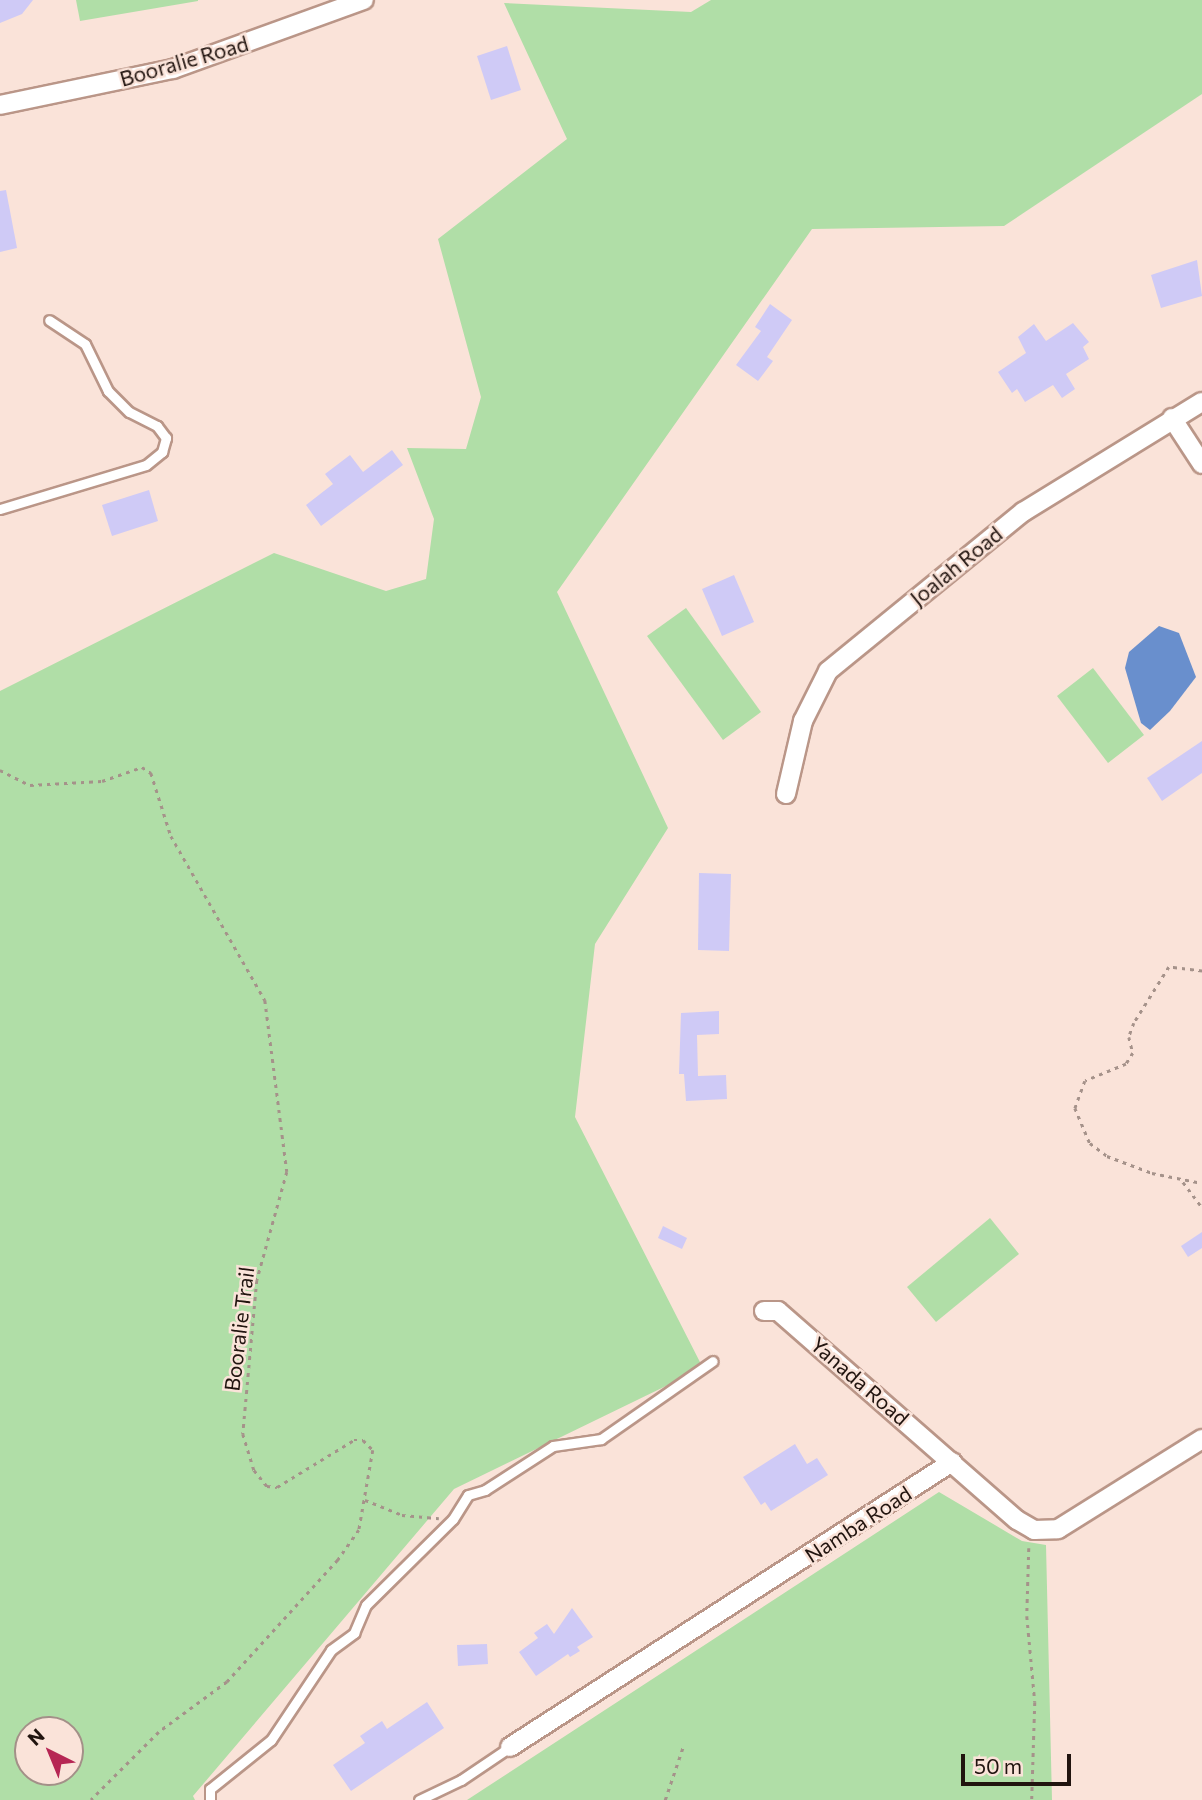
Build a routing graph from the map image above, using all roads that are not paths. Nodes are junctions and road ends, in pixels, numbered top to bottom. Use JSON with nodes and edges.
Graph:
{"nodes":[{"id":1,"x":364,"y":0,"type":"edge"},
{"id":2,"x":0,"y":105,"type":"edge"},
{"id":3,"x":49,"y":320,"type":"dead end"},
{"id":4,"x":1202,"y":402,"type":"edge"},
{"id":5,"x":1172,"y":418,"type":"junction"},
{"id":6,"x":1202,"y":464,"type":"edge"},
{"id":7,"x":0,"y":509,"type":"edge"},
{"id":8,"x":786,"y":794,"type":"dead end"},
{"id":9,"x":764,"y":1311,"type":"dead end"},
{"id":10,"x":713,"y":1361,"type":"dead end"},
{"id":11,"x":1202,"y":1439,"type":"edge"},
{"id":12,"x":952,"y":1462,"type":"junction"},
{"id":13,"x":510,"y":1747,"type":"joint"},
{"id":14,"x":210,"y":1800,"type":"edge"},
{"id":15,"x":419,"y":1800,"type":"edge"}],
"edges":[{"from":1,"to":2,"type":"street","name":"Booralie Road"},
{"from":3,"to":7,"type":"lane"},
{"from":4,"to":5,"type":"street","name":"Joalah Road"},
{"from":5,"to":6,"type":"street"},
{"from":5,"to":8,"type":"street","name":"Joalah Road"},
{"from":9,"to":12,"type":"street","name":"Yanada Road"},
{"from":10,"to":14,"type":"lane"},
{"from":11,"to":12,"type":"street"},
{"from":12,"to":13,"type":"street","name":"Namba Road"},
{"from":13,"to":15,"type":"lane"}]}
